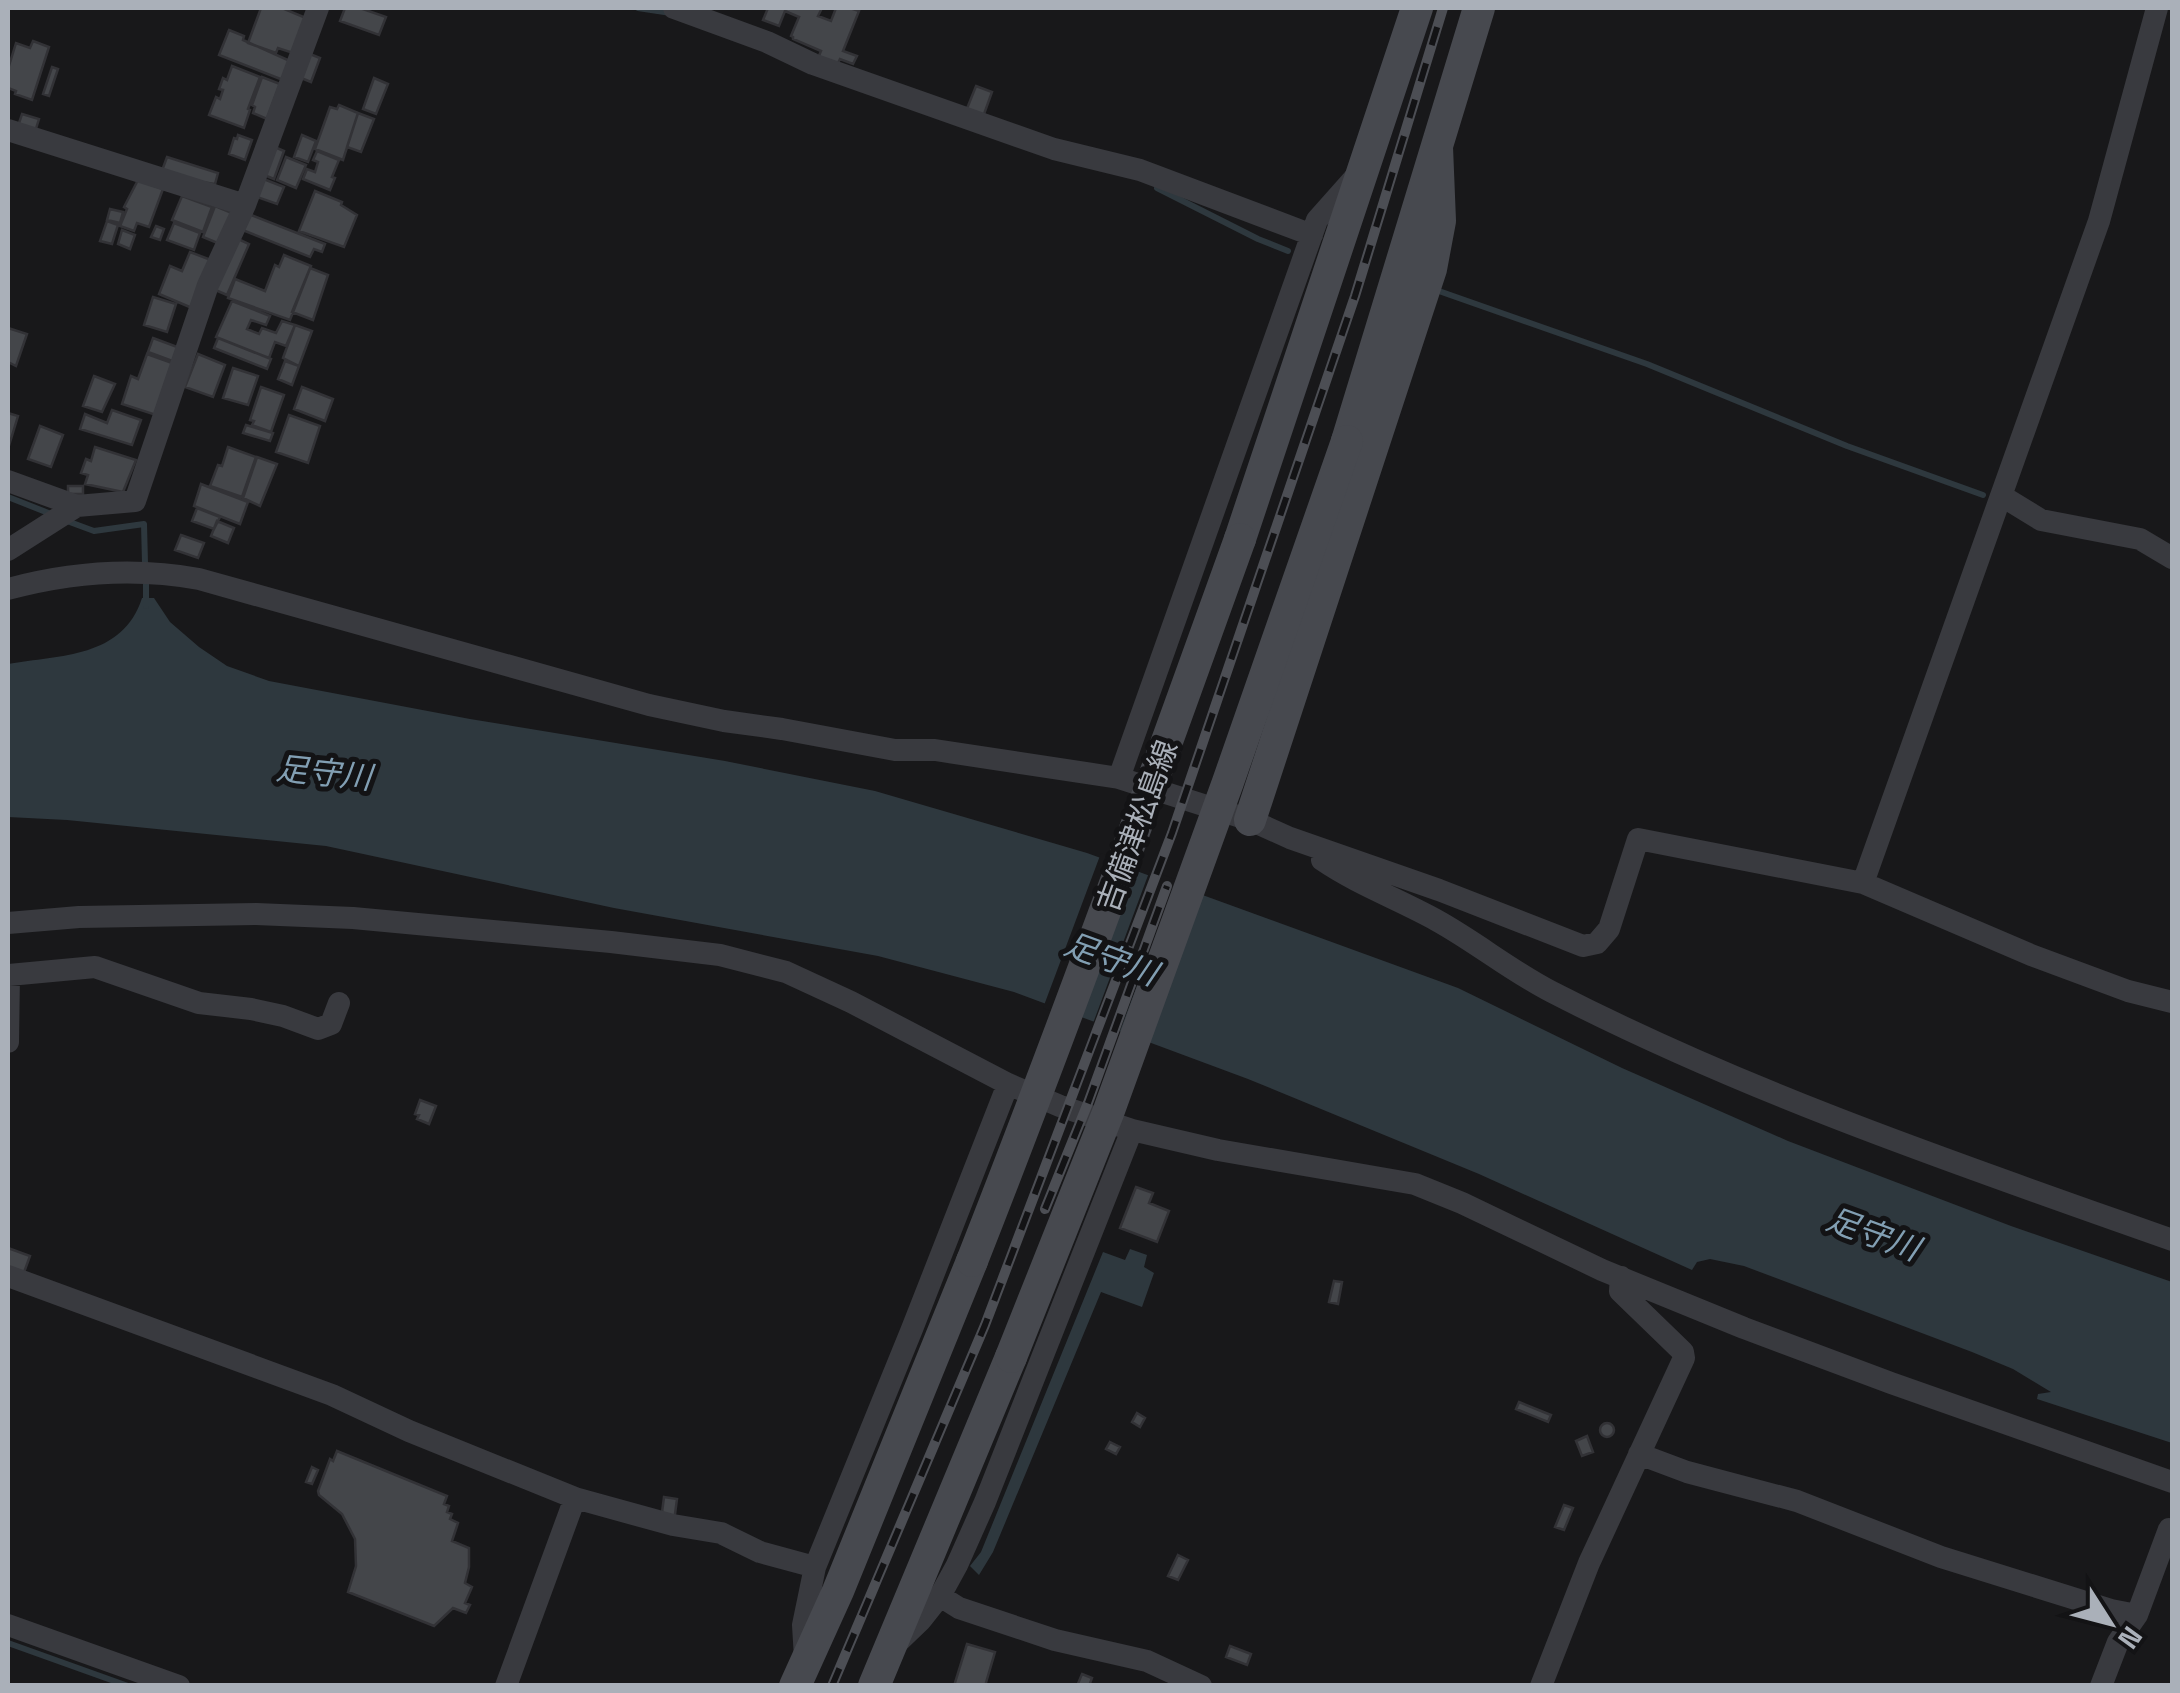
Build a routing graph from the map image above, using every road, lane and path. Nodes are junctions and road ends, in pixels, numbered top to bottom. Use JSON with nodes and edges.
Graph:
{"nodes":[{"id":1,"x":318,"y":8,"type":"edge"},
{"id":2,"x":674,"y":8,"type":"edge"},
{"id":3,"x":1418,"y":8,"type":"edge"},
{"id":4,"x":1479,"y":8,"type":"edge"},
{"id":5,"x":2156,"y":8,"type":"edge"},
{"id":6,"x":703,"y":12,"type":"edge"},
{"id":7,"x":8,"y":130,"type":"edge"},
{"id":8,"x":1436,"y":147,"type":"junction"},
{"id":9,"x":1366,"y":164,"type":"junction"},
{"id":10,"x":245,"y":205,"type":"junction"},
{"id":11,"x":1312,"y":235,"type":"junction"},
{"id":12,"x":8,"y":481,"type":"edge"},
{"id":13,"x":2002,"y":496,"type":"junction"},
{"id":14,"x":66,"y":513,"type":"junction"},
{"id":15,"x":8,"y":550,"type":"edge"},
{"id":16,"x":2172,"y":558,"type":"edge"},
{"id":17,"x":8,"y":589,"type":"edge"},
{"id":18,"x":1119,"y":778,"type":"junction"},
{"id":19,"x":1250,"y":820,"type":"junction"},
{"id":20,"x":1290,"y":838,"type":"junction"},
{"id":21,"x":1863,"y":883,"type":"junction"},
{"id":22,"x":8,"y":923,"type":"edge"},
{"id":23,"x":339,"y":1002,"type":"dead end"},
{"id":24,"x":2172,"y":1002,"type":"edge"},
{"id":25,"x":8,"y":1042,"type":"edge"},
{"id":26,"x":1008,"y":1084,"type":"junction"},
{"id":27,"x":1132,"y":1130,"type":"junction"},
{"id":28,"x":2172,"y":1240,"type":"edge"},
{"id":29,"x":8,"y":1276,"type":"edge"},
{"id":30,"x":1622,"y":1277,"type":"junction"},
{"id":31,"x":1639,"y":1454,"type":"junction"},
{"id":32,"x":2172,"y":1482,"type":"edge"},
{"id":33,"x":575,"y":1498,"type":"junction"},
{"id":34,"x":2172,"y":1530,"type":"edge"},
{"id":35,"x":815,"y":1568,"type":"junction"},
{"id":36,"x":940,"y":1596,"type":"junction"},
{"id":37,"x":2137,"y":1615,"type":"junction"},
{"id":38,"x":8,"y":1625,"type":"edge"},
{"id":39,"x":890,"y":1648,"type":"junction"},
{"id":40,"x":800,"y":1674,"type":"edge"},
{"id":41,"x":178,"y":1686,"type":"edge"},
{"id":42,"x":506,"y":1686,"type":"edge"},
{"id":43,"x":874,"y":1686,"type":"edge"},
{"id":44,"x":1201,"y":1686,"type":"edge"},
{"id":45,"x":1541,"y":1686,"type":"edge"},
{"id":46,"x":2101,"y":1686,"type":"edge"}],
"edges":[{"from":1,"to":10,"type":"street"},
{"from":2,"to":6,"type":"street"},
{"from":3,"to":9,"type":"main road","name":"吉備津松島線"},
{"from":4,"to":8,"type":"main road"},
{"from":5,"to":13,"type":"street"},
{"from":6,"to":11,"type":"street"},
{"from":7,"to":10,"type":"street"},
{"from":8,"to":19,"type":"main road"},
{"from":8,"to":39,"type":"main road","bridge":true},
{"from":9,"to":11,"type":"street"},
{"from":9,"to":40,"type":"main road","name":"吉備津松島線","bridge":true},
{"from":10,"to":14,"type":"street"},
{"from":11,"to":18,"type":"street"},
{"from":12,"to":14,"type":"street"},
{"from":13,"to":16,"type":"street"},
{"from":13,"to":21,"type":"street"},
{"from":14,"to":15,"type":"street"},
{"from":17,"to":18,"type":"street"},
{"from":18,"to":19,"type":"street"},
{"from":19,"to":20,"type":"street"},
{"from":20,"to":21,"type":"street"},
{"from":20,"to":28,"type":"street"},
{"from":21,"to":24,"type":"street"},
{"from":22,"to":26,"type":"street"},
{"from":23,"to":25,"type":"street"},
{"from":26,"to":27,"type":"street"},
{"from":26,"to":35,"type":"street"},
{"from":27,"to":30,"type":"street"},
{"from":27,"to":36,"type":"street"},
{"from":29,"to":33,"type":"street"},
{"from":30,"to":31,"type":"street"},
{"from":30,"to":32,"type":"street"},
{"from":31,"to":37,"type":"street"},
{"from":31,"to":45,"type":"street"},
{"from":33,"to":35,"type":"street"},
{"from":33,"to":42,"type":"street"},
{"from":34,"to":37,"type":"street"},
{"from":35,"to":40,"type":"street"},
{"from":36,"to":39,"type":"street"},
{"from":36,"to":44,"type":"street"},
{"from":37,"to":46,"type":"street"},
{"from":38,"to":41,"type":"street"},
{"from":39,"to":43,"type":"main road"}]}
